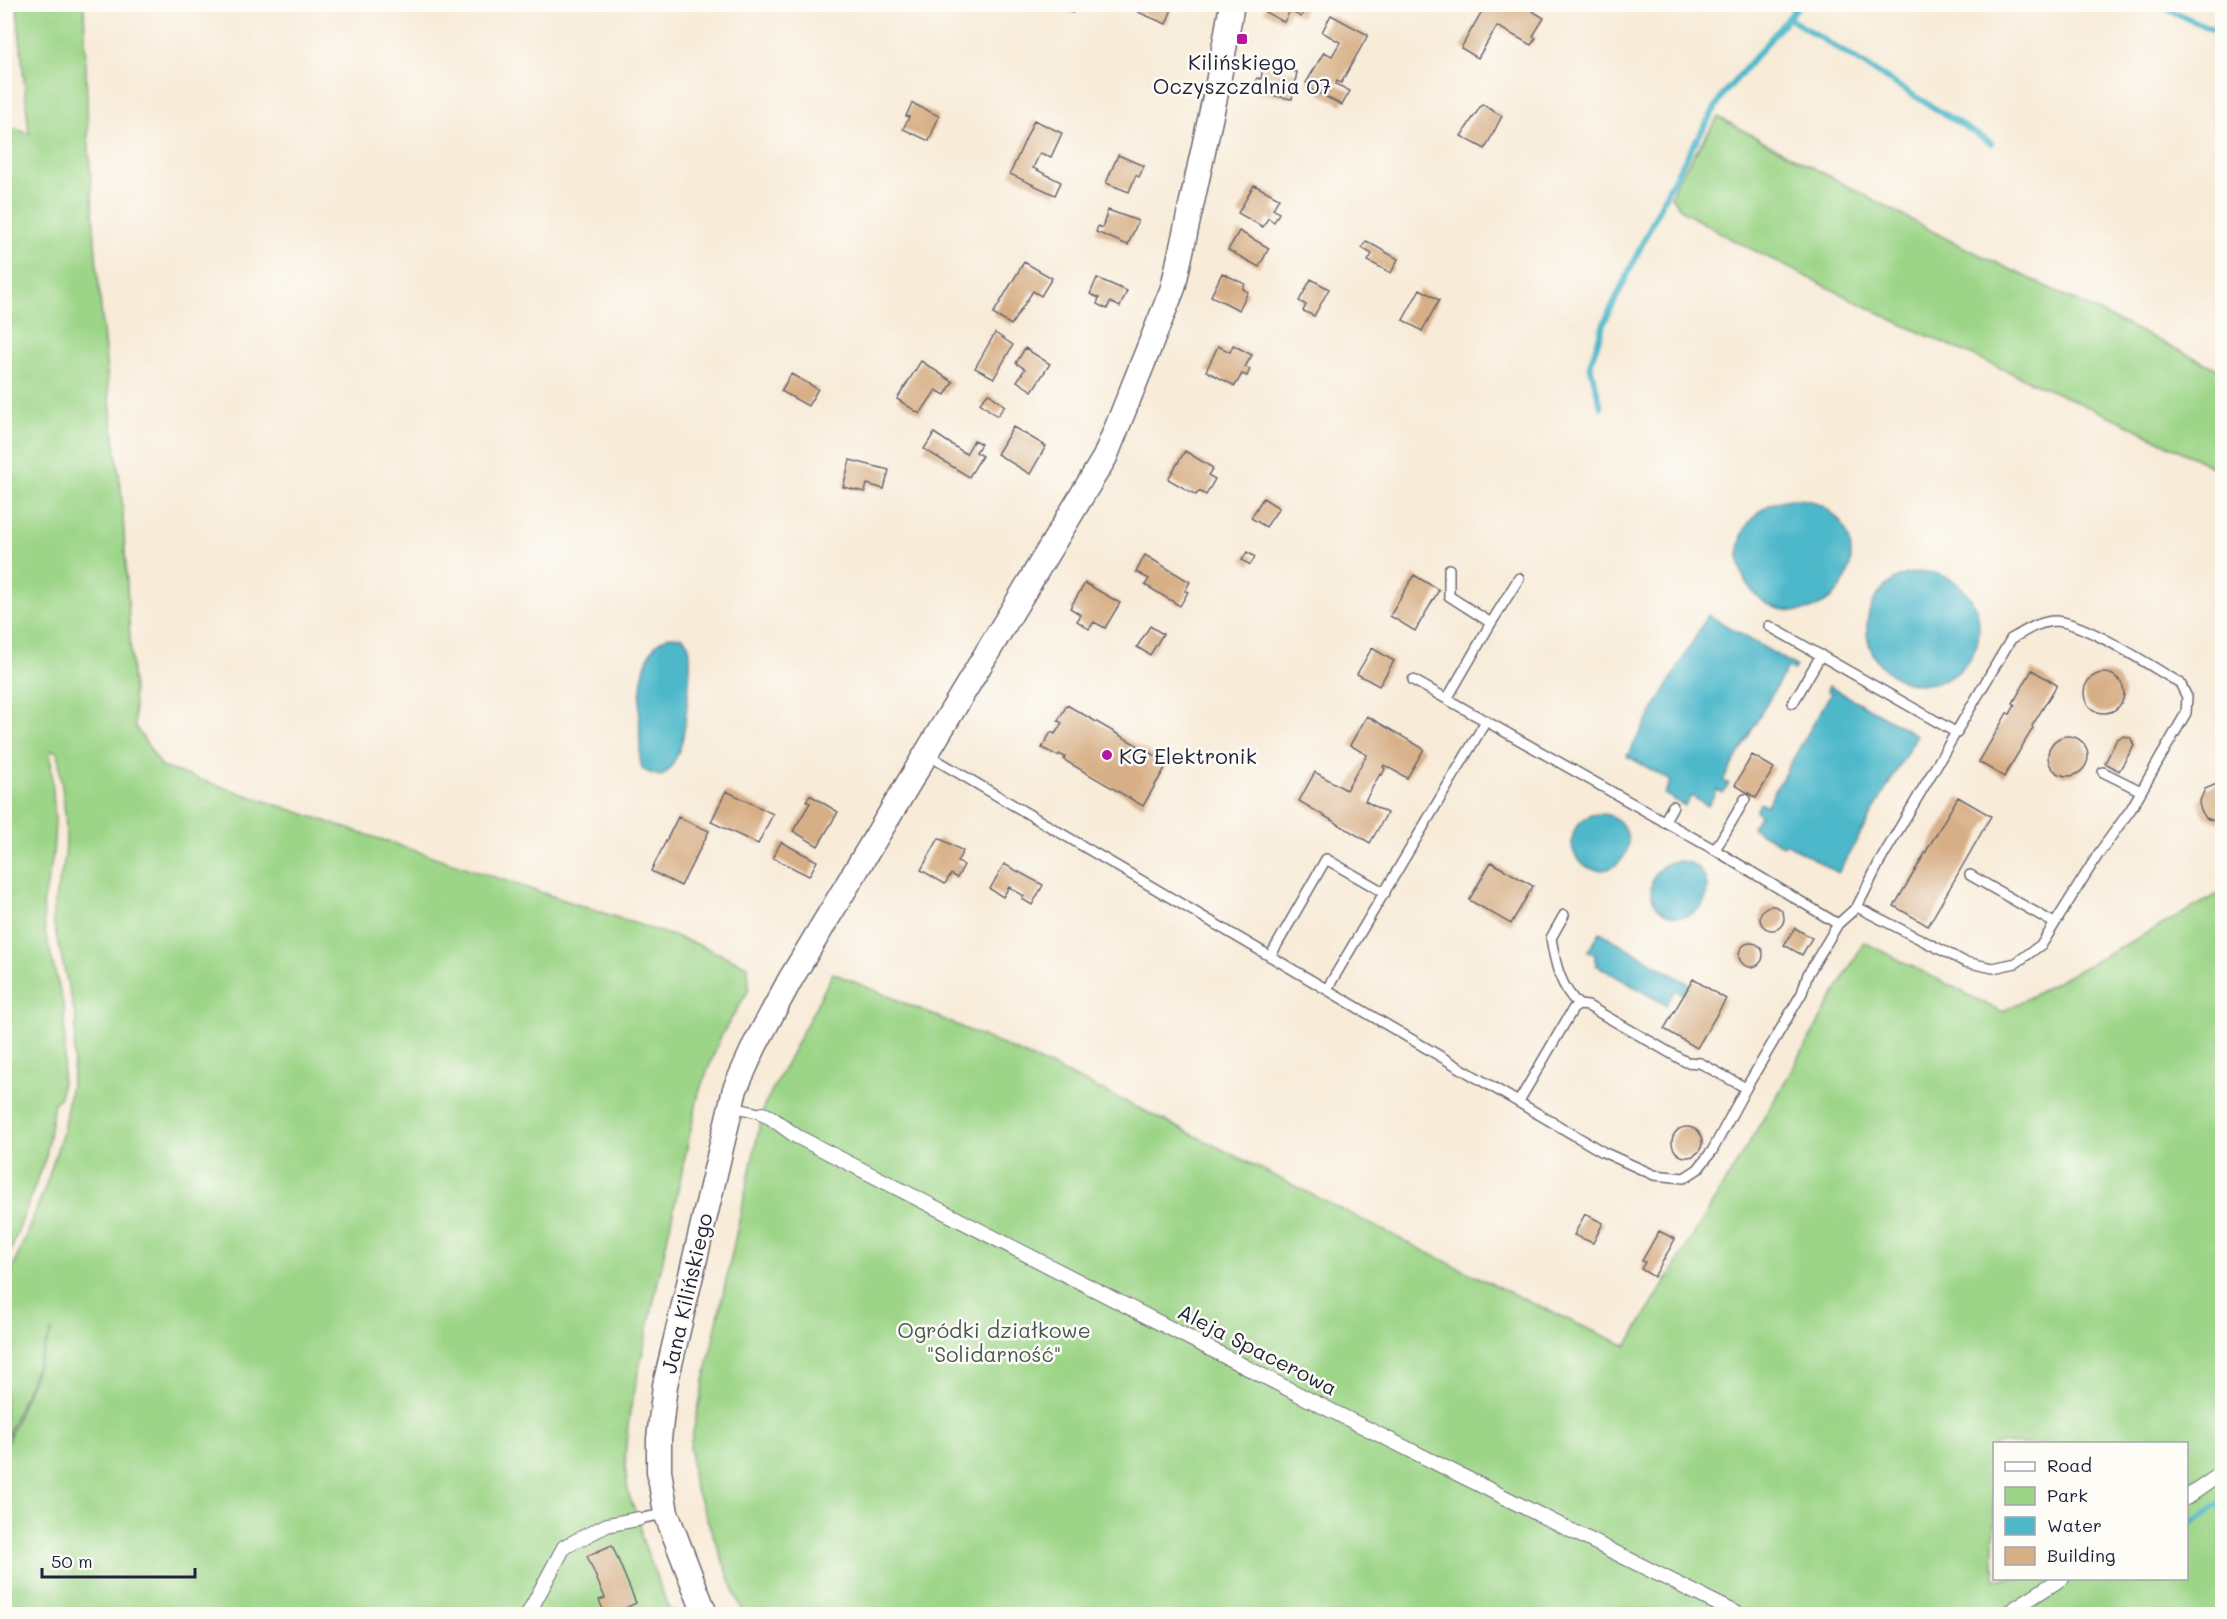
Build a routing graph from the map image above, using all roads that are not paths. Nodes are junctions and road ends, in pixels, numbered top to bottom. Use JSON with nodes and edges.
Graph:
{"nodes":[{"id":1,"x":1232,"y":4,"type":"edge"},
{"id":2,"x":1449,"y":569,"type":"dead end"},
{"id":3,"x":1519,"y":578,"type":"dead end"},
{"id":4,"x":1491,"y":623,"type":"junction"},
{"id":5,"x":1769,"y":626,"type":"dead end"},
{"id":6,"x":1821,"y":655,"type":"junction"},
{"id":7,"x":1413,"y":680,"type":"dead end"},
{"id":8,"x":1447,"y":699,"type":"junction"},
{"id":9,"x":1793,"y":703,"type":"dead end"},
{"id":10,"x":1486,"y":721,"type":"junction"},
{"id":11,"x":1957,"y":733,"type":"junction"},
{"id":12,"x":926,"y":753,"type":"junction"},
{"id":13,"x":2103,"y":772,"type":"dead end"},
{"id":14,"x":2141,"y":792,"type":"junction"},
{"id":15,"x":1745,"y":799,"type":"dead end"},
{"id":16,"x":1673,"y":806,"type":"dead end"},
{"id":17,"x":1664,"y":822,"type":"junction"},
{"id":18,"x":1714,"y":850,"type":"junction"},
{"id":19,"x":1970,"y":874,"type":"dead end"},
{"id":20,"x":1384,"y":893,"type":"junction"},
{"id":21,"x":1857,"y":907,"type":"junction"},
{"id":22,"x":1564,"y":915,"type":"dead end"},
{"id":23,"x":2054,"y":923,"type":"junction"},
{"id":24,"x":1838,"y":924,"type":"junction"},
{"id":25,"x":1271,"y":955,"type":"junction"},
{"id":26,"x":1327,"y":989,"type":"junction"},
{"id":27,"x":1579,"y":1005,"type":"junction"},
{"id":28,"x":1746,"y":1088,"type":"junction"},
{"id":29,"x":1519,"y":1101,"type":"junction"},
{"id":30,"x":731,"y":1106,"type":"junction"},
{"id":31,"x":763,"y":1114,"type":"joint"},
{"id":32,"x":2223,"y":1473,"type":"edge"},
{"id":33,"x":2188,"y":1497,"type":"edge"},
{"id":34,"x":666,"y":1513,"type":"junction"},
{"id":35,"x":638,"y":1520,"type":"joint"},
{"id":36,"x":2059,"y":1580,"type":"edge"},
{"id":37,"x":528,"y":1614,"type":"edge"},
{"id":38,"x":705,"y":1614,"type":"edge"},
{"id":39,"x":1738,"y":1614,"type":"edge"},
{"id":40,"x":2006,"y":1614,"type":"edge"}],
"edges":[{"from":1,"to":12,"type":"street","name":"Jana Kilińskiego"},
{"from":2,"to":4,"type":"lane"},
{"from":3,"to":4,"type":"lane"},
{"from":4,"to":8,"type":"lane"},
{"from":5,"to":6,"type":"lane"},
{"from":6,"to":9,"type":"lane"},
{"from":6,"to":11,"type":"lane"},
{"from":7,"to":8,"type":"lane"},
{"from":8,"to":10,"type":"lane"},
{"from":10,"to":17,"type":"lane"},
{"from":10,"to":20,"type":"lane"},
{"from":11,"to":14,"type":"lane"},
{"from":11,"to":21,"type":"lane"},
{"from":12,"to":25,"type":"lane"},
{"from":12,"to":30,"type":"street","name":"Jana Kilińskiego"},
{"from":13,"to":14,"type":"lane"},
{"from":14,"to":23,"type":"lane"},
{"from":15,"to":18,"type":"lane"},
{"from":16,"to":17,"type":"lane"},
{"from":17,"to":18,"type":"lane"},
{"from":18,"to":24,"type":"lane"},
{"from":19,"to":23,"type":"lane"},
{"from":20,"to":25,"type":"lane"},
{"from":20,"to":26,"type":"lane"},
{"from":21,"to":23,"type":"lane"},
{"from":21,"to":24,"type":"lane"},
{"from":22,"to":27,"type":"lane"},
{"from":24,"to":28,"type":"lane"},
{"from":25,"to":26,"type":"lane"},
{"from":26,"to":29,"type":"lane"},
{"from":27,"to":28,"type":"lane"},
{"from":27,"to":29,"type":"lane"},
{"from":28,"to":29,"type":"lane"},
{"from":30,"to":31,"type":"lane"},
{"from":30,"to":34,"type":"street","name":"Jana Kilińskiego"},
{"from":31,"to":39,"type":"street","name":"Aleja Spacerowa"},
{"from":32,"to":33,"type":"street"},
{"from":34,"to":35,"type":"lane"},
{"from":34,"to":38,"type":"street","name":"Jana Kilińskiego"},
{"from":35,"to":37,"type":"street"},
{"from":36,"to":40,"type":"street"}]}
